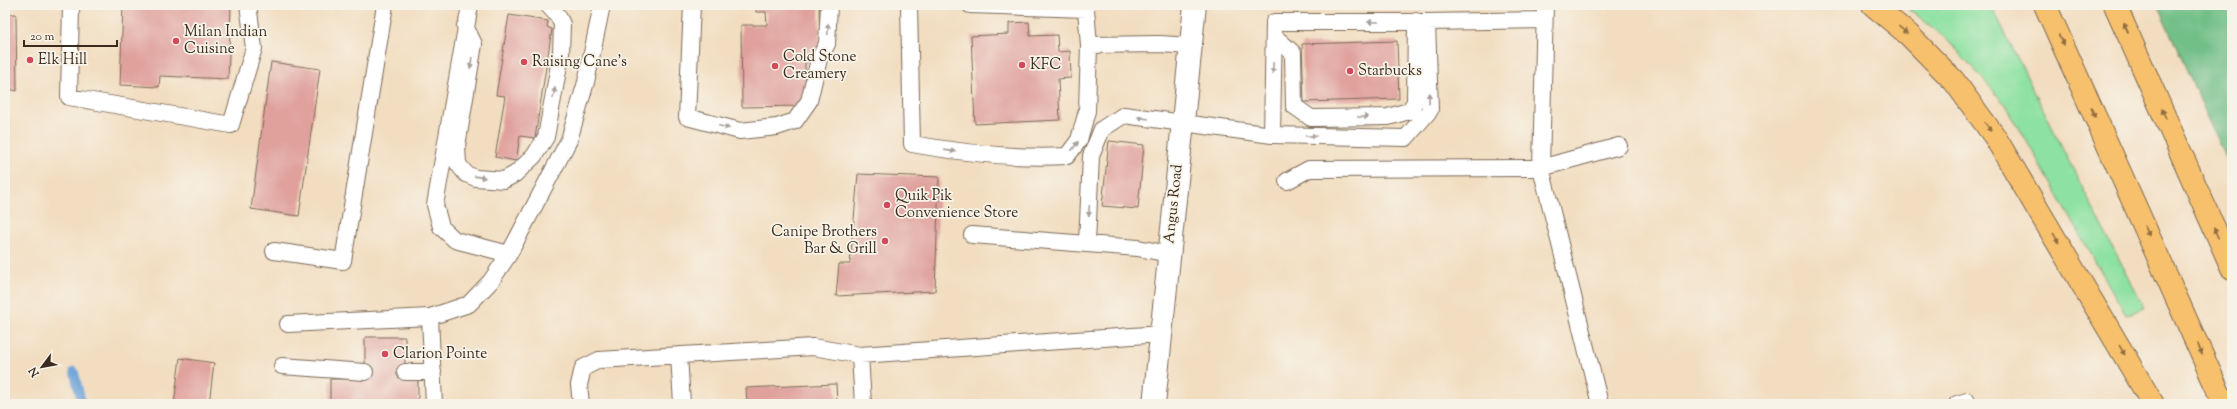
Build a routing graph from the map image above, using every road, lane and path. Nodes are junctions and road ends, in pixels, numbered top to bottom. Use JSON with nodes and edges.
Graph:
{"nodes":[{"id":1,"x":71,"y":5,"type":"edge"},
{"id":2,"x":248,"y":5,"type":"edge"},
{"id":3,"x":385,"y":5,"type":"edge"},
{"id":4,"x":470,"y":5,"type":"edge"},
{"id":5,"x":548,"y":5,"type":"edge"},
{"id":6,"x":602,"y":5,"type":"edge"},
{"id":7,"x":692,"y":5,"type":"edge"},
{"id":8,"x":829,"y":5,"type":"edge"},
{"id":9,"x":909,"y":5,"type":"edge"},
{"id":10,"x":970,"y":5,"type":"edge"},
{"id":11,"x":1195,"y":5,"type":"edge"},
{"id":12,"x":1873,"y":5,"type":"edge"},
{"id":13,"x":2045,"y":5,"type":"edge"},
{"id":14,"x":2115,"y":5,"type":"edge"},
{"id":15,"x":1545,"y":12,"type":"edge"},
{"id":16,"x":1422,"y":22,"type":"junction"},
{"id":17,"x":465,"y":26,"type":"junction"},
{"id":18,"x":1274,"y":36,"type":"junction"},
{"id":19,"x":1089,"y":45,"type":"junction"},
{"id":20,"x":1190,"y":46,"type":"junction"},
{"id":21,"x":1182,"y":122,"type":"junction"},
{"id":22,"x":1272,"y":135,"type":"junction"},
{"id":23,"x":1620,"y":146,"type":"dead end"},
{"id":24,"x":1540,"y":168,"type":"junction"},
{"id":25,"x":1287,"y":181,"type":"dead end"},
{"id":26,"x":972,"y":235,"type":"dead end"},
{"id":27,"x":1087,"y":244,"type":"junction"},
{"id":28,"x":274,"y":251,"type":"dead end"},
{"id":29,"x":508,"y":254,"type":"junction"},
{"id":30,"x":1169,"y":254,"type":"junction"},
{"id":31,"x":2232,"y":268,"type":"edge"},
{"id":32,"x":430,"y":317,"type":"junction"},
{"id":33,"x":288,"y":324,"type":"dead end"},
{"id":34,"x":1161,"y":334,"type":"junction"},
{"id":35,"x":679,"y":354,"type":"junction"},
{"id":36,"x":860,"y":355,"type":"junction"},
{"id":37,"x":282,"y":366,"type":"dead end"},
{"id":38,"x":365,"y":372,"type":"dead end"},
{"id":39,"x":405,"y":372,"type":"dead end"},
{"id":40,"x":433,"y":372,"type":"junction"},
{"id":41,"x":434,"y":404,"type":"edge"},
{"id":42,"x":581,"y":404,"type":"edge"},
{"id":43,"x":682,"y":404,"type":"edge"},
{"id":44,"x":864,"y":404,"type":"edge"},
{"id":45,"x":1154,"y":404,"type":"edge"},
{"id":46,"x":1600,"y":404,"type":"edge"},
{"id":47,"x":2153,"y":404,"type":"edge"},
{"id":48,"x":2224,"y":404,"type":"edge"}],
"edges":[{"from":1,"to":2,"type":"lane"},
{"from":3,"to":28,"type":"lane"},
{"from":4,"to":17,"type":"lane"},
{"from":17,"to":5,"type":"lane","one_way":true},
{"from":6,"to":29,"type":"lane"},
{"from":7,"to":8,"type":"lane","one_way":true},
{"from":9,"to":19,"type":"lane","one_way":true},
{"from":10,"to":19,"type":"lane"},
{"from":11,"to":20,"type":"street","name":"Angus Road"},
{"from":12,"to":47,"type":"highway","one_way":true},
{"from":13,"to":48,"type":"highway","one_way":true},
{"from":31,"to":14,"type":"highway","one_way":true},
{"from":15,"to":16,"type":"lane"},
{"from":15,"to":24,"type":"lane"},
{"from":16,"to":18,"type":"lane","one_way":true},
{"from":18,"to":16,"type":"lane","one_way":true},
{"from":22,"to":16,"type":"lane","one_way":true},
{"from":17,"to":29,"type":"lane"},
{"from":18,"to":22,"type":"lane","one_way":true},
{"from":19,"to":20,"type":"lane"},
{"from":20,"to":21,"type":"street","name":"Angus Road"},
{"from":21,"to":22,"type":"lane"},
{"from":21,"to":27,"type":"lane","one_way":true},
{"from":21,"to":30,"type":"street","name":"Angus Road"},
{"from":23,"to":24,"type":"lane"},
{"from":24,"to":25,"type":"lane"},
{"from":24,"to":46,"type":"lane"},
{"from":26,"to":27,"type":"lane"},
{"from":27,"to":30,"type":"lane"},
{"from":29,"to":32,"type":"lane"},
{"from":30,"to":34,"type":"street","name":"Angus Road"},
{"from":32,"to":33,"type":"lane"},
{"from":32,"to":40,"type":"lane"},
{"from":34,"to":36,"type":"lane"},
{"from":34,"to":45,"type":"street","name":"Angus Road"},
{"from":35,"to":36,"type":"lane"},
{"from":35,"to":42,"type":"lane"},
{"from":35,"to":43,"type":"lane"},
{"from":36,"to":44,"type":"lane"},
{"from":37,"to":38,"type":"lane"},
{"from":39,"to":40,"type":"lane"},
{"from":40,"to":41,"type":"lane"}]}
